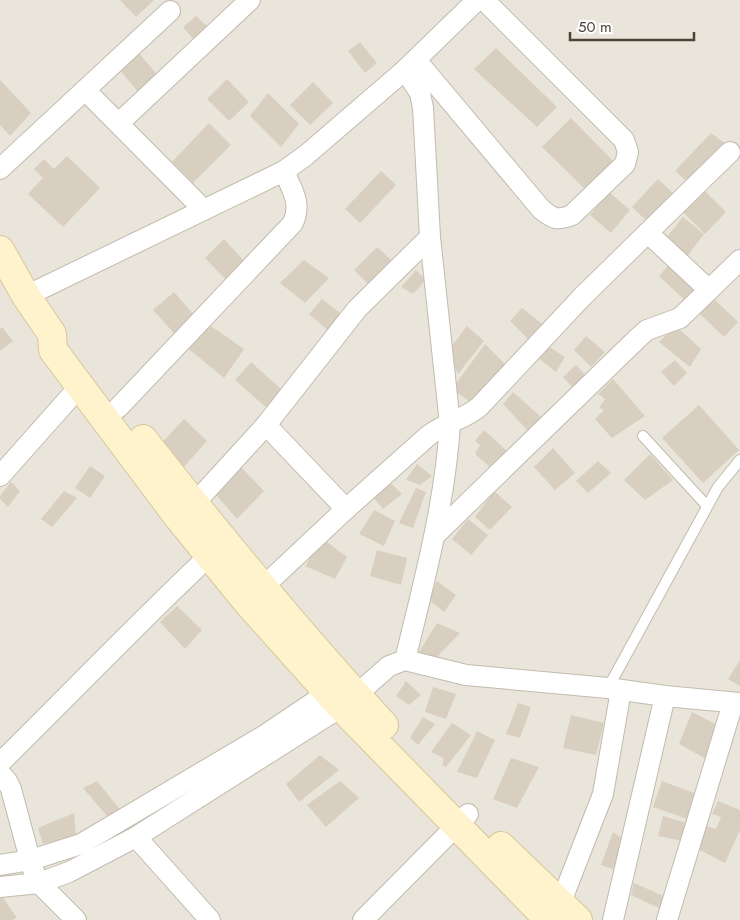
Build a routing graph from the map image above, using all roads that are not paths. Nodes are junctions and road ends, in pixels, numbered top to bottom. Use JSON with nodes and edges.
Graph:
{"nodes":[{"id":1,"x":250,"y":0,"type":"edge"},
{"id":2,"x":477,"y":0,"type":"edge"},
{"id":3,"x":484,"y":0,"type":"edge"},
{"id":4,"x":170,"y":11,"type":"dead end"},
{"id":5,"x":411,"y":65,"type":"junction"},
{"id":6,"x":85,"y":90,"type":"junction"},
{"id":7,"x":119,"y":124,"type":"junction"},
{"id":8,"x":730,"y":152,"type":"dead end"},
{"id":9,"x":0,"y":168,"type":"edge"},
{"id":10,"x":284,"y":171,"type":"junction"},
{"id":11,"x":204,"y":210,"type":"junction"},
{"id":12,"x":648,"y":233,"type":"junction"},
{"id":13,"x":430,"y":237,"type":"junction"},
{"id":14,"x":3,"y":260,"type":"edge"},
{"id":15,"x":740,"y":260,"type":"edge"},
{"id":16,"x":709,"y":290,"type":"junction"},
{"id":17,"x":26,"y":296,"type":"junction"},
{"id":18,"x":52,"y":334,"type":"junction"},
{"id":19,"x":80,"y":386,"type":"junction"},
{"id":20,"x":118,"y":408,"type":"junction"},
{"id":21,"x":450,"y":424,"type":"junction"},
{"id":22,"x":266,"y":425,"type":"junction"},
{"id":23,"x":643,"y":436,"type":"dead end"},
{"id":24,"x":740,"y":460,"type":"edge"},
{"id":25,"x":0,"y":476,"type":"edge"},
{"id":26,"x":194,"y":504,"type":"junction"},
{"id":27,"x":707,"y":506,"type":"junction"},
{"id":28,"x":346,"y":509,"type":"junction"},
{"id":29,"x":435,"y":535,"type":"junction"},
{"id":30,"x":210,"y":555,"type":"junction"},
{"id":31,"x":263,"y":587,"type":"junction"},
{"id":32,"x":405,"y":660,"type":"junction"},
{"id":33,"x":614,"y":689,"type":"junction"},
{"id":34,"x":665,"y":696,"type":"junction"},
{"id":35,"x":342,"y":698,"type":"junction"},
{"id":36,"x":736,"y":703,"type":"edge"},
{"id":37,"x":0,"y":763,"type":"edge"},
{"id":38,"x":0,"y":773,"type":"edge"},
{"id":39,"x":462,"y":819,"type":"junction"},
{"id":40,"x":136,"y":837,"type":"junction"},
{"id":41,"x":0,"y":866,"type":"edge"},
{"id":42,"x":35,"y":872,"type":"junction"},
{"id":43,"x":0,"y":887,"type":"edge"},
{"id":44,"x":563,"y":914,"type":"edge"},
{"id":45,"x":76,"y":920,"type":"edge"},
{"id":46,"x":210,"y":920,"type":"edge"},
{"id":47,"x":363,"y":920,"type":"edge"},
{"id":48,"x":613,"y":920,"type":"edge"},
{"id":49,"x":666,"y":920,"type":"edge"}],
"edges":[{"from":1,"to":7,"type":"street"},
{"from":2,"to":5,"type":"street"},
{"from":3,"to":5,"type":"street"},
{"from":4,"to":6,"type":"street"},
{"from":5,"to":10,"type":"street"},
{"from":5,"to":13,"type":"street"},
{"from":6,"to":7,"type":"street"},
{"from":6,"to":9,"type":"street"},
{"from":7,"to":11,"type":"street"},
{"from":8,"to":12,"type":"street"},
{"from":10,"to":11,"type":"street"},
{"from":10,"to":20,"type":"street"},
{"from":11,"to":17,"type":"street"},
{"from":12,"to":16,"type":"street"},
{"from":12,"to":21,"type":"street"},
{"from":13,"to":21,"type":"street"},
{"from":13,"to":22,"type":"street"},
{"from":14,"to":17,"type":"main road"},
{"from":15,"to":16,"type":"street"},
{"from":16,"to":29,"type":"street"},
{"from":17,"to":18,"type":"main road"},
{"from":18,"to":19,"type":"main road"},
{"from":18,"to":20,"type":"main road"},
{"from":19,"to":25,"type":"street"},
{"from":19,"to":30,"type":"main road"},
{"from":20,"to":26,"type":"main road"},
{"from":21,"to":28,"type":"street"},
{"from":21,"to":29,"type":"street"},
{"from":22,"to":26,"type":"street"},
{"from":22,"to":28,"type":"street"},
{"from":23,"to":27,"type":"lane"},
{"from":24,"to":27,"type":"lane"},
{"from":26,"to":31,"type":"main road"},
{"from":27,"to":33,"type":"lane"},
{"from":28,"to":31,"type":"street"},
{"from":29,"to":32,"type":"street"},
{"from":30,"to":35,"type":"main road"},
{"from":30,"to":37,"type":"street"},
{"from":31,"to":35,"type":"main road"},
{"from":32,"to":33,"type":"street"},
{"from":32,"to":35,"type":"street"},
{"from":33,"to":34,"type":"street"},
{"from":33,"to":44,"type":"street"},
{"from":34,"to":36,"type":"street"},
{"from":34,"to":48,"type":"street"},
{"from":35,"to":39,"type":"main road"},
{"from":35,"to":40,"type":"street"},
{"from":35,"to":42,"type":"street"},
{"from":36,"to":49,"type":"street"},
{"from":38,"to":42,"type":"street"},
{"from":39,"to":44,"type":"main road"},
{"from":39,"to":47,"type":"street"},
{"from":40,"to":42,"type":"street"},
{"from":40,"to":46,"type":"street"},
{"from":41,"to":42,"type":"street"},
{"from":42,"to":43,"type":"street"},
{"from":42,"to":45,"type":"street"}]}
